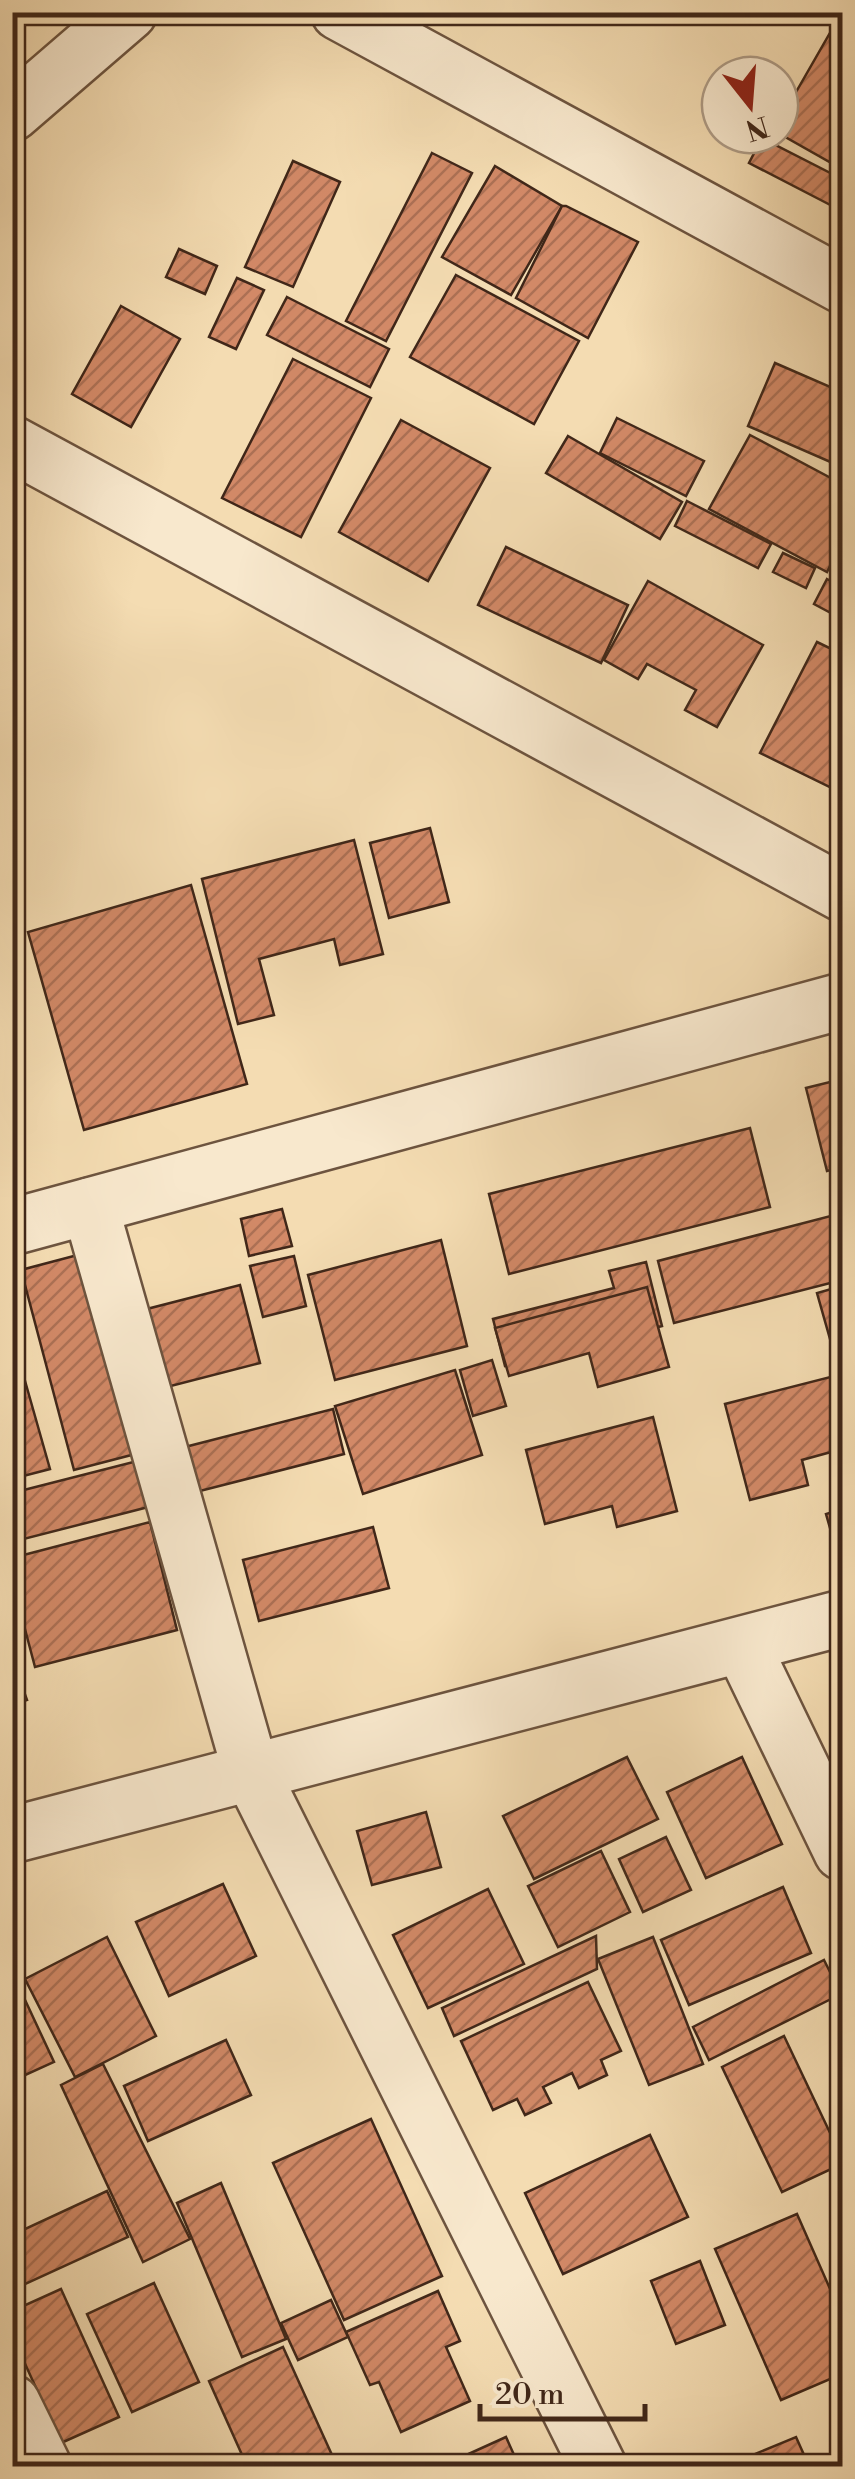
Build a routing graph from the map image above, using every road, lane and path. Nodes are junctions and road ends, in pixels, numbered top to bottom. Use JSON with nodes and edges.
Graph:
{"nodes":[{"id":1,"x":129,"y":12,"type":"edge"},
{"id":2,"x":339,"y":12,"type":"edge"},
{"id":3,"x":12,"y":113,"type":"edge"},
{"id":4,"x":842,"y":285,"type":"edge"},
{"id":5,"x":12,"y":444,"type":"edge"},
{"id":6,"x":842,"y":893,"type":"edge"},
{"id":7,"x":842,"y":1001,"type":"edge"},
{"id":8,"x":90,"y":1206,"type":"junction"},
{"id":9,"x":12,"y":1228,"type":"edge"},
{"id":10,"x":842,"y":1618,"type":"edge"},
{"id":11,"x":742,"y":1644,"type":"junction"},
{"id":12,"x":252,"y":1772,"type":"junction"},
{"id":13,"x":12,"y":1835,"type":"edge"},
{"id":14,"x":842,"y":1852,"type":"edge"},
{"id":15,"x":12,"y":2403,"type":"edge"},
{"id":16,"x":43,"y":2466,"type":"edge"},
{"id":17,"x":598,"y":2466,"type":"edge"}],
"edges":[{"from":1,"to":3,"type":"street"},
{"from":2,"to":4,"type":"street"},
{"from":5,"to":6,"type":"street"},
{"from":7,"to":8,"type":"street"},
{"from":8,"to":9,"type":"street"},
{"from":8,"to":12,"type":"street"},
{"from":10,"to":11,"type":"street"},
{"from":11,"to":12,"type":"street"},
{"from":11,"to":14,"type":"street"},
{"from":12,"to":13,"type":"street"},
{"from":12,"to":17,"type":"street"},
{"from":15,"to":16,"type":"street"}]}
